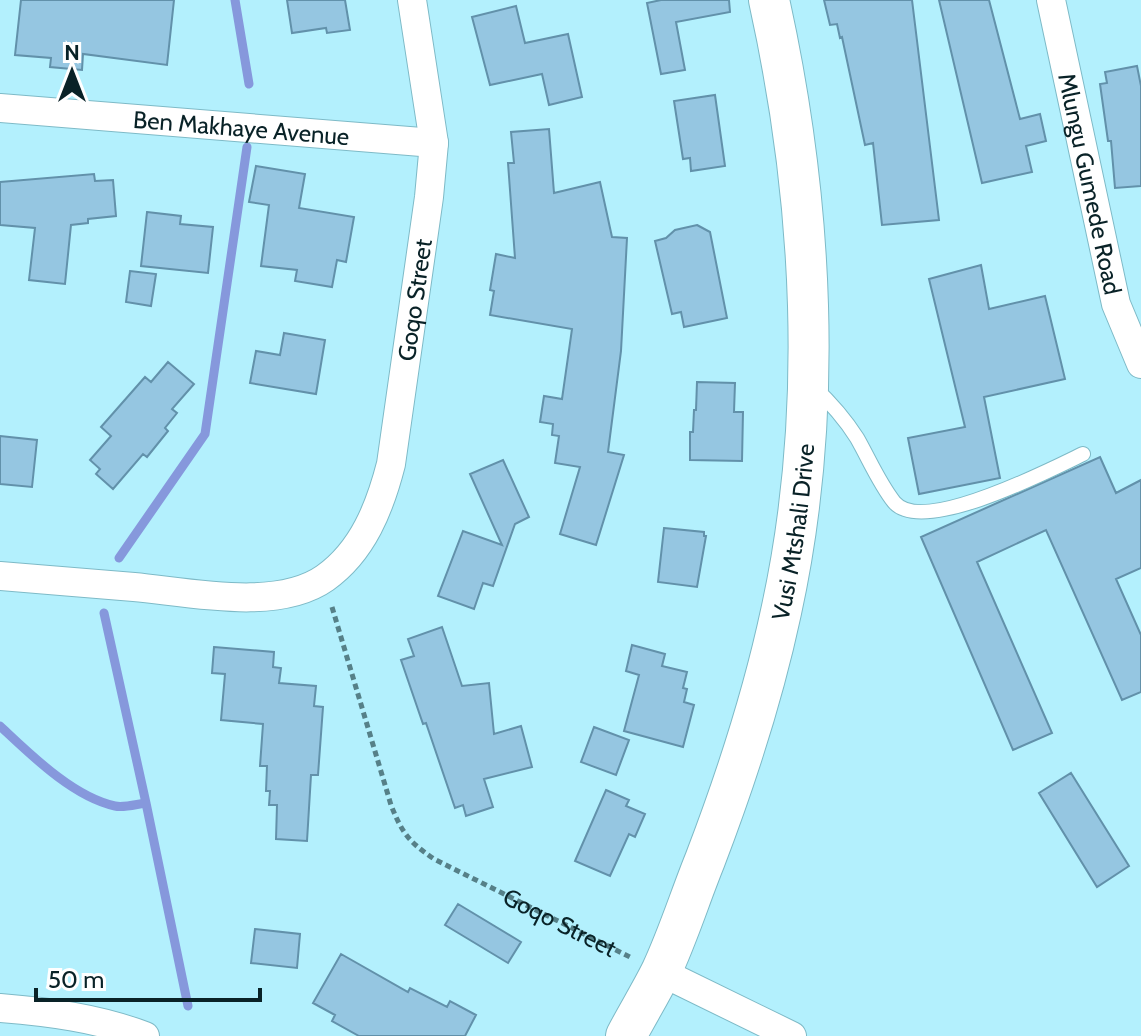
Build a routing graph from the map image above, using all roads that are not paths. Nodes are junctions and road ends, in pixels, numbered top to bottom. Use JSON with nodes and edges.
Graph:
{"nodes":[{"id":1,"x":412,"y":0,"type":"edge"},
{"id":2,"x":769,"y":0,"type":"edge"},
{"id":3,"x":1051,"y":0,"type":"edge"},
{"id":4,"x":0,"y":108,"type":"edge"},
{"id":5,"x":434,"y":143,"type":"junction"},
{"id":6,"x":1141,"y":364,"type":"edge"},
{"id":7,"x":807,"y":381,"type":"junction"},
{"id":8,"x":1083,"y":454,"type":"dead end"},
{"id":9,"x":0,"y":576,"type":"edge"},
{"id":10,"x":661,"y":972,"type":"junction"},
{"id":11,"x":0,"y":1008,"type":"edge"},
{"id":12,"x":145,"y":1036,"type":"edge"},
{"id":13,"x":626,"y":1036,"type":"edge"},
{"id":14,"x":792,"y":1036,"type":"edge"}],
"edges":[{"from":1,"to":5,"type":"street","name":"Goqo Street"},
{"from":2,"to":7,"type":"street","name":"Vusi Mtshali Drive"},
{"from":3,"to":6,"type":"street","name":"Mlungu Gumede Road"},
{"from":4,"to":5,"type":"street","name":"Ben Makhaye Avenue"},
{"from":5,"to":9,"type":"street","name":"Goqo Street"},
{"from":7,"to":8,"type":"lane"},
{"from":7,"to":10,"type":"street","name":"Vusi Mtshali Drive"},
{"from":10,"to":13,"type":"street","name":"Vusi Mtshali Drive"},
{"from":10,"to":14,"type":"street"},
{"from":11,"to":12,"type":"street"}]}
